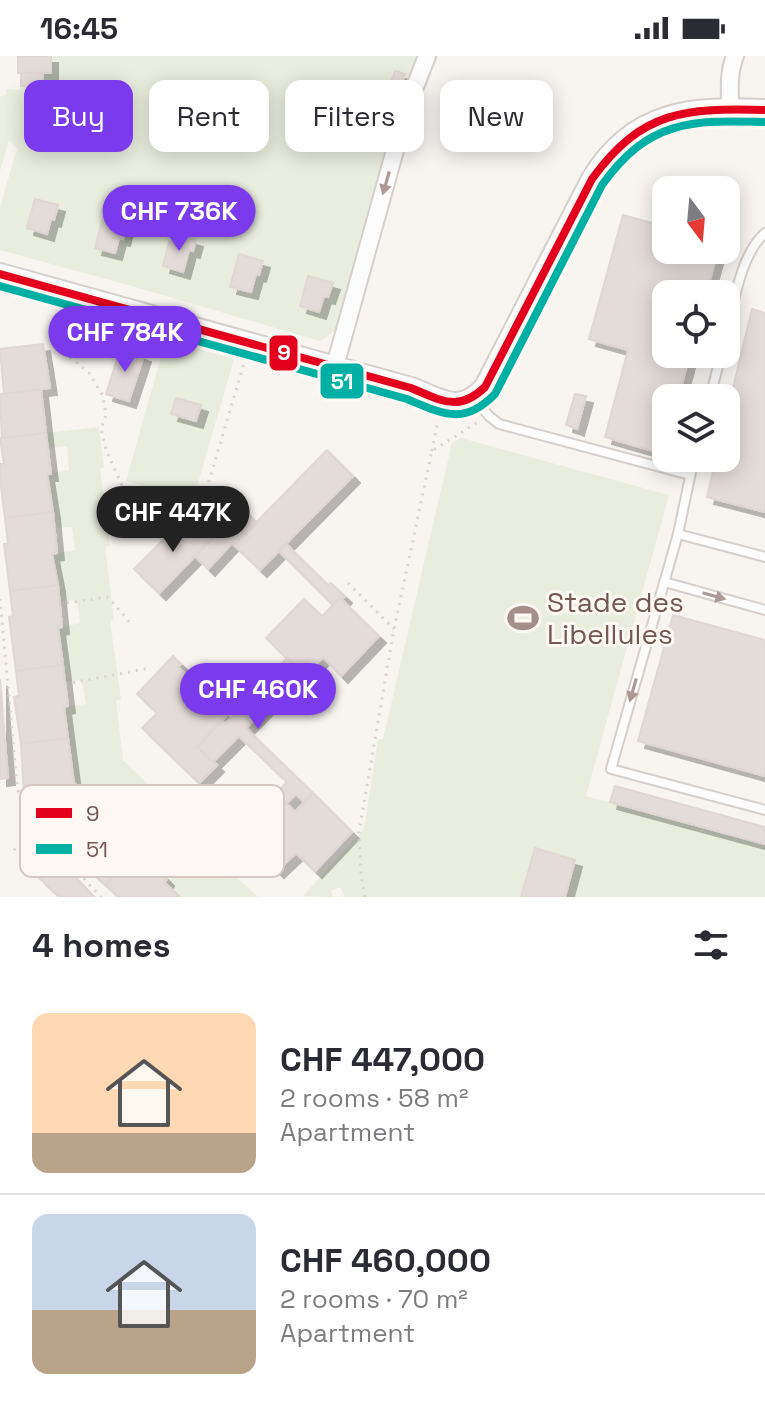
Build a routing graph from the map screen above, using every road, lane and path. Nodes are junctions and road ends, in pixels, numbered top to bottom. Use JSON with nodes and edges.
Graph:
{"nodes":[{"id":1,"x":427,"y":56,"type":"edge"},
{"id":2,"x":735,"y":56,"type":"edge"},
{"id":3,"x":730,"y":109,"type":"junction"},
{"id":4,"x":765,"y":110,"type":"edge"},
{"id":5,"x":765,"y":233,"type":"edge"},
{"id":6,"x":0,"y":274,"type":"edge"},
{"id":7,"x":740,"y":281,"type":"edge"},
{"id":8,"x":70,"y":357,"type":"dead end"},
{"id":9,"x":246,"y":357,"type":"dead end"},
{"id":10,"x":335,"y":366,"type":"junction"},
{"id":11,"x":474,"y":398,"type":"junction"},
{"id":12,"x":489,"y":416,"type":"junction"},
{"id":13,"x":439,"y":417,"type":"dead end"},
{"id":14,"x":432,"y":451,"type":"junction"},
{"id":15,"x":691,"y":472,"type":"edge"},
{"id":16,"x":690,"y":475,"type":"junction"},
{"id":17,"x":678,"y":534,"type":"junction"},
{"id":18,"x":765,"y":557,"type":"edge"},
{"id":19,"x":664,"y":582,"type":"junction"},
{"id":20,"x":348,"y":583,"type":"dead end"},
{"id":21,"x":0,"y":599,"type":"edge"},
{"id":22,"x":59,"y":604,"type":"dead end"},
{"id":23,"x":765,"y":610,"type":"edge"},
{"id":24,"x":132,"y":625,"type":"dead end"},
{"id":25,"x":394,"y":629,"type":"junction"},
{"id":26,"x":150,"y":668,"type":"dead end"},
{"id":27,"x":65,"y":684,"type":"dead end"},
{"id":28,"x":20,"y":798,"type":"edge"},
{"id":29,"x":765,"y":810,"type":"edge"},
{"id":30,"x":20,"y":844,"type":"edge"},
{"id":31,"x":14,"y":850,"type":"dead end"},
{"id":32,"x":82,"y":877,"type":"edge"},
{"id":33,"x":101,"y":897,"type":"edge"},
{"id":34,"x":365,"y":897,"type":"edge"}],
"edges":[{"from":1,"to":10,"type":"street","one_way":true},
{"from":2,"to":3,"type":"street"},
{"from":3,"to":4,"type":"street"},
{"from":3,"to":11,"type":"street"},
{"from":5,"to":7,"type":"lane"},
{"from":6,"to":10,"type":"street"},
{"from":8,"to":9,"type":"path"},
{"from":10,"to":11,"type":"street"},
{"from":11,"to":12,"type":"lane"},
{"from":12,"to":14,"type":"path"},
{"from":12,"to":16,"type":"lane"},
{"from":13,"to":14,"type":"path"},
{"from":14,"to":25,"type":"path"},
{"from":15,"to":16,"type":"lane"},
{"from":16,"to":17,"type":"lane"},
{"from":17,"to":18,"type":"lane"},
{"from":17,"to":19,"type":"lane"},
{"from":19,"to":23,"type":"lane","one_way":true},
{"from":19,"to":29,"type":"lane","one_way":true},
{"from":20,"to":25,"type":"path"},
{"from":21,"to":28,"type":"path"},
{"from":22,"to":24,"type":"path"},
{"from":25,"to":34,"type":"path"},
{"from":26,"to":27,"type":"path"},
{"from":30,"to":31,"type":"path"},
{"from":32,"to":33,"type":"path"}]}
